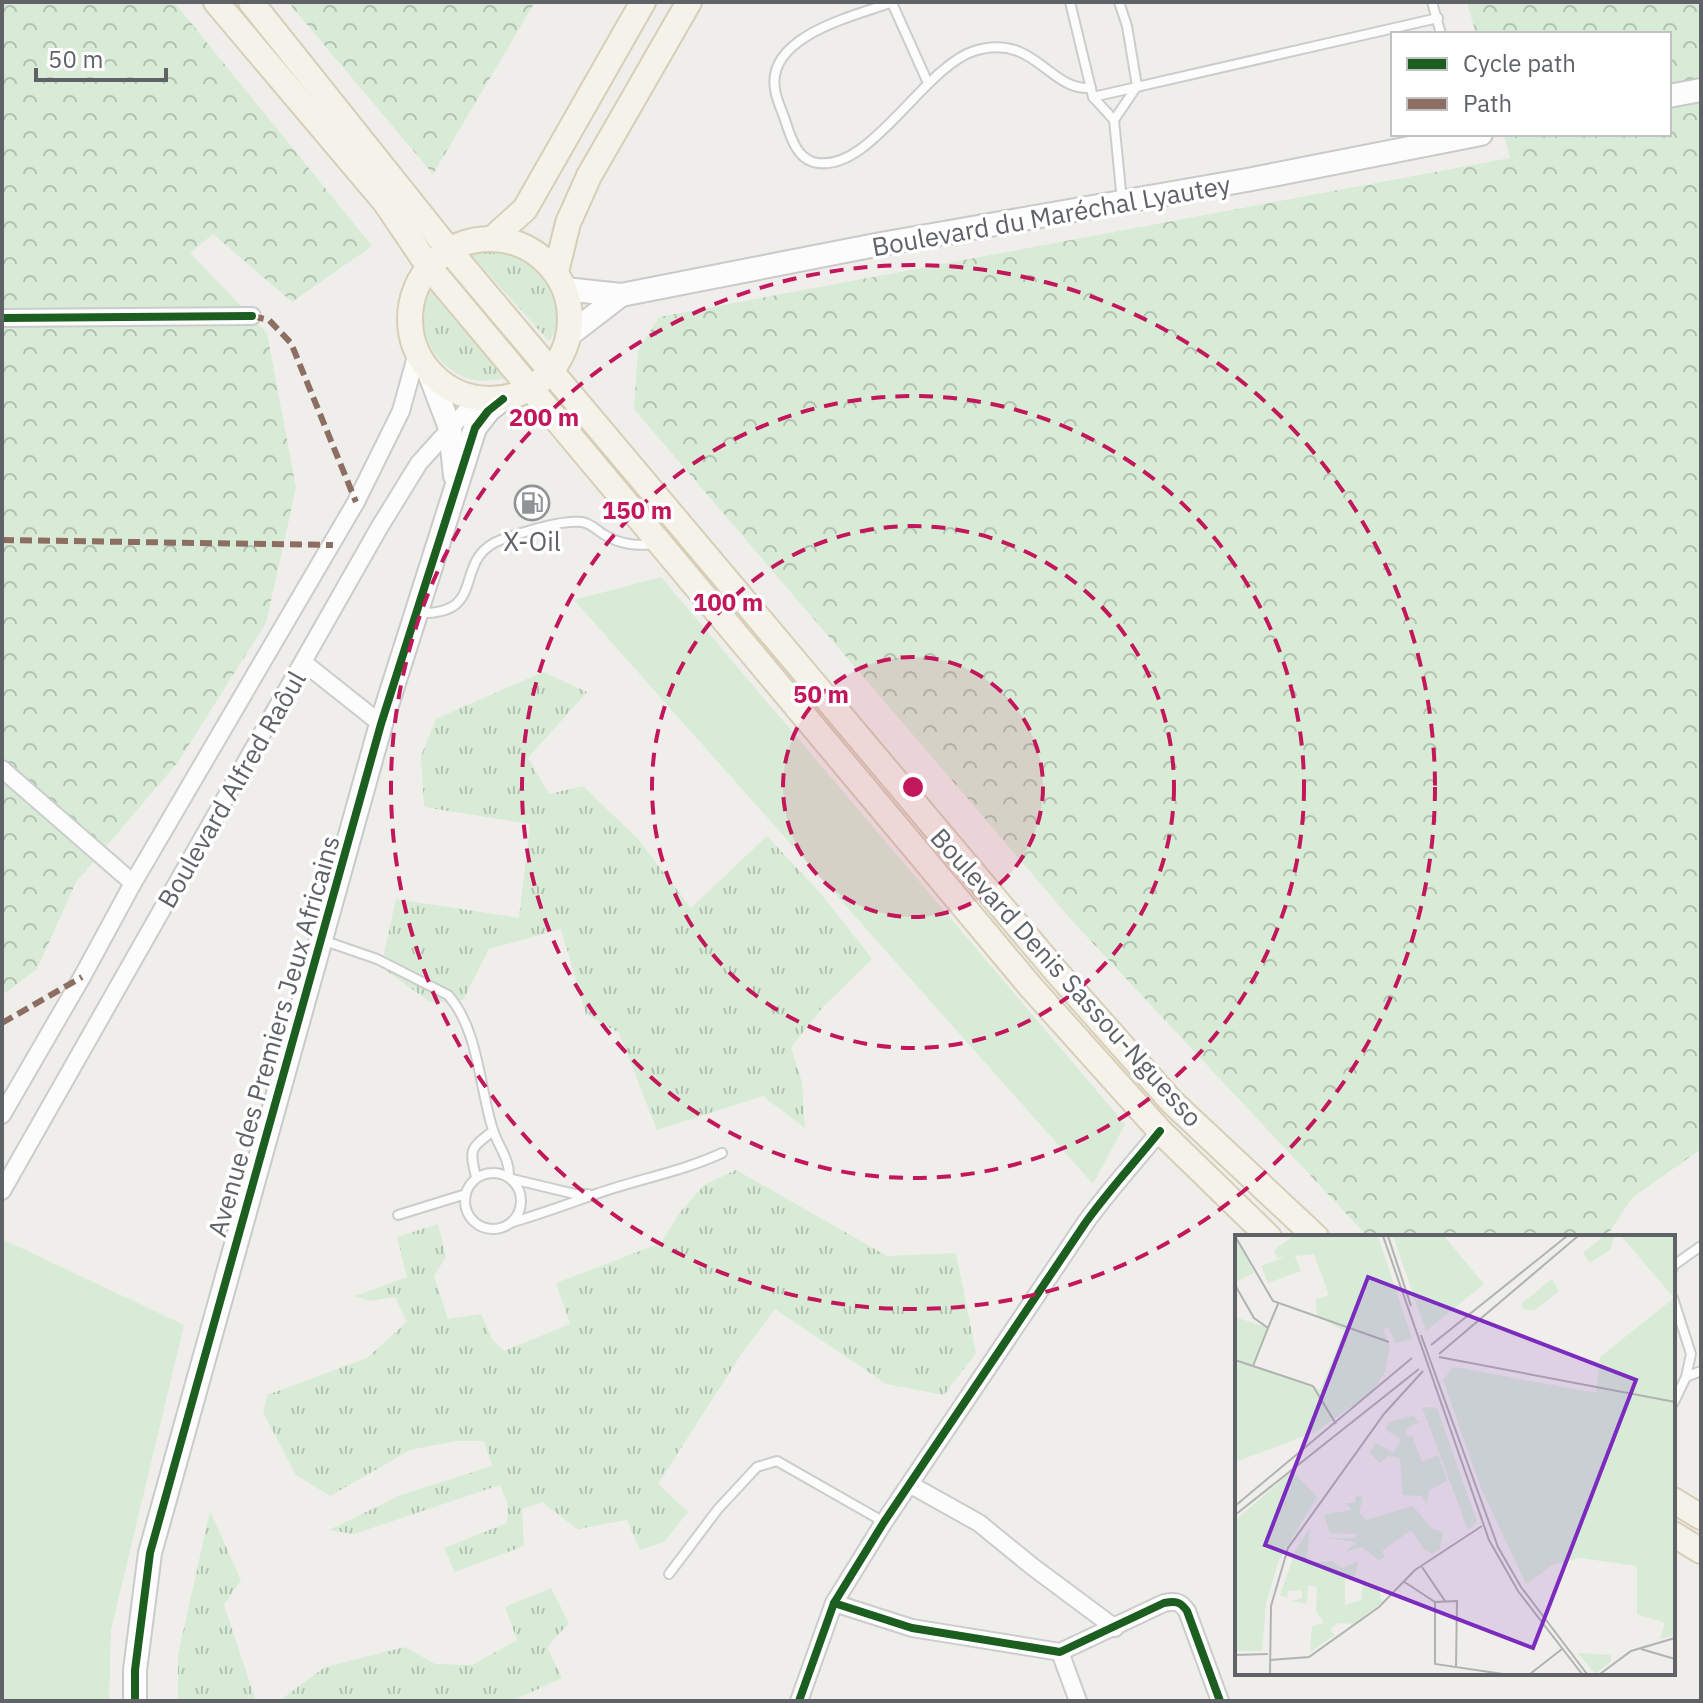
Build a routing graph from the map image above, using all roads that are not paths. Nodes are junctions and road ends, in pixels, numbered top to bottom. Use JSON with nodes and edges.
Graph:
{"nodes":[{"id":1,"x":216,"y":2,"type":"edge"},
{"id":2,"x":251,"y":2,"type":"edge"},
{"id":3,"x":643,"y":2,"type":"edge"},
{"id":4,"x":689,"y":2,"type":"edge"},
{"id":5,"x":892,"y":2,"type":"edge"},
{"id":6,"x":1070,"y":2,"type":"edge"},
{"id":7,"x":1119,"y":2,"type":"edge"},
{"id":8,"x":1432,"y":2,"type":"edge"},
{"id":9,"x":1438,"y":18,"type":"junction"},
{"id":10,"x":1441,"y":32,"type":"edge"},
{"id":11,"x":928,"y":83,"type":"junction"},
{"id":12,"x":1137,"y":86,"type":"junction"},
{"id":13,"x":1701,"y":90,"type":"edge"},
{"id":14,"x":1092,"y":92,"type":"junction"},
{"id":15,"x":1671,"y":96,"type":"edge"},
{"id":16,"x":1114,"y":120,"type":"junction"},
{"id":17,"x":1465,"y":136,"type":"edge"},
{"id":18,"x":1122,"y":202,"type":"junction"},
{"id":19,"x":492,"y":239,"type":"junction"},
{"id":20,"x":449,"y":250,"type":"junction"},
{"id":21,"x":429,"y":267,"type":"junction"},
{"id":22,"x":560,"y":280,"type":"junction"},
{"id":23,"x":621,"y":295,"type":"junction"},
{"id":24,"x":252,"y":316,"type":"dead end"},
{"id":25,"x":2,"y":318,"type":"edge"},
{"id":26,"x":569,"y":335,"type":"junction"},
{"id":27,"x":422,"y":362,"type":"junction"},
{"id":28,"x":551,"y":372,"type":"junction"},
{"id":29,"x":531,"y":389,"type":"junction"},
{"id":30,"x":477,"y":399,"type":"junction"},
{"id":31,"x":503,"y":399,"type":"junction"},
{"id":32,"x":450,"y":428,"type":"junction"},
{"id":33,"x":456,"y":482,"type":"junction"},
{"id":34,"x":658,"y":543,"type":"junction"},
{"id":35,"x":414,"y":613,"type":"junction"},
{"id":36,"x":303,"y":662,"type":"junction"},
{"id":37,"x":381,"y":724,"type":"junction"},
{"id":38,"x":2,"y":769,"type":"edge"},
{"id":39,"x":133,"y":883,"type":"junction"},
{"id":40,"x":322,"y":940,"type":"junction"},
{"id":41,"x":2,"y":1115,"type":"edge"},
{"id":42,"x":493,"y":1131,"type":"junction"},
{"id":43,"x":1160,"y":1131,"type":"junction"},
{"id":44,"x":722,"y":1153,"type":"dead end"},
{"id":45,"x":476,"y":1177,"type":"junction"},
{"id":46,"x":510,"y":1178,"type":"junction"},
{"id":47,"x":2,"y":1191,"type":"edge"},
{"id":48,"x":597,"y":1193,"type":"junction"},
{"id":49,"x":466,"y":1194,"type":"junction"},
{"id":50,"x":398,"y":1215,"type":"dead end"},
{"id":51,"x":513,"y":1222,"type":"junction"},
{"id":52,"x":1267,"y":1235,"type":"edge"},
{"id":53,"x":1314,"y":1235,"type":"edge"},
{"id":54,"x":1701,"y":1246,"type":"edge"},
{"id":55,"x":1675,"y":1264,"type":"edge"},
{"id":56,"x":1675,"y":1304,"type":"edge"},
{"id":57,"x":1701,"y":1371,"type":"edge"},
{"id":58,"x":1686,"y":1377,"type":"junction"},
{"id":59,"x":1675,"y":1400,"type":"edge"},
{"id":60,"x":911,"y":1485,"type":"junction"},
{"id":61,"x":1675,"y":1501,"type":"edge"},
{"id":62,"x":1701,"y":1517,"type":"edge"},
{"id":63,"x":884,"y":1522,"type":"junction"},
{"id":64,"x":1675,"y":1535,"type":"edge"},
{"id":65,"x":1701,"y":1551,"type":"edge"},
{"id":66,"x":669,"y":1574,"type":"dead end"},
{"id":67,"x":834,"y":1603,"type":"junction"},
{"id":68,"x":1115,"y":1628,"type":"junction"},
{"id":69,"x":1060,"y":1652,"type":"junction"},
{"id":70,"x":135,"y":1701,"type":"edge"},
{"id":71,"x":799,"y":1701,"type":"edge"},
{"id":72,"x":1078,"y":1701,"type":"edge"},
{"id":73,"x":1220,"y":1701,"type":"edge"}],
"edges":[{"from":1,"to":21,"type":"main road","name":"Boulevard Denis Sassou-Nguesso"},
{"from":2,"to":20,"type":"main road","name":"Boulevard Denis Sassou-Nguesso"},
{"from":3,"to":19,"type":"main road"},
{"from":4,"to":22,"type":"main road"},
{"from":5,"to":11,"type":"lane"},
{"from":5,"to":11,"type":"lane"},
{"from":6,"to":14,"type":"lane"},
{"from":7,"to":12,"type":"lane"},
{"from":8,"to":9,"type":"lane"},
{"from":9,"to":10,"type":"lane"},
{"from":9,"to":12,"type":"lane"},
{"from":11,"to":14,"type":"lane"},
{"from":12,"to":14,"type":"lane"},
{"from":12,"to":16,"type":"lane"},
{"from":13,"to":15,"type":"street"},
{"from":14,"to":16,"type":"lane"},
{"from":16,"to":18,"type":"lane"},
{"from":17,"to":18,"type":"street","name":"Boulevard du Maréchal Lyautey"},
{"from":18,"to":23,"type":"street","name":"Boulevard du Maréchal Lyautey"},
{"from":19,"to":20,"type":"main road"},
{"from":19,"to":22,"type":"main road"},
{"from":20,"to":21,"type":"main road"},
{"from":20,"to":28,"type":"main road","name":"Boulevard Denis Sassou-Nguesso"},
{"from":21,"to":27,"type":"main road"},
{"from":21,"to":29,"type":"main road","name":"Boulevard Denis Sassou-Nguesso"},
{"from":22,"to":23,"type":"street","name":"Boulevard du Maréchal Lyautey"},
{"from":22,"to":26,"type":"main road"},
{"from":23,"to":26,"type":"street","name":"Boulevard du Maréchal Lyautey"},
{"from":24,"to":25,"type":"street"},
{"from":26,"to":28,"type":"main road"},
{"from":27,"to":30,"type":"main road"},
{"from":27,"to":32,"type":"street","name":"Avenue des Premiers Jeux Africains"},
{"from":27,"to":39,"type":"street","name":"Boulevard Alfred Raôul"},
{"from":28,"to":29,"type":"main road"},
{"from":28,"to":53,"type":"main road","name":"Boulevard Denis Sassou-Nguesso"},
{"from":29,"to":31,"type":"main road"},
{"from":29,"to":34,"type":"main road","name":"Boulevard Denis Sassou-Nguesso"},
{"from":30,"to":31,"type":"main road"},
{"from":30,"to":32,"type":"street","name":"Boulevard Alfred Raôul"},
{"from":31,"to":33,"type":"street","name":"Avenue des Premiers Jeux Africains"},
{"from":32,"to":33,"type":"street","name":"Avenue des Premiers Jeux Africains"},
{"from":32,"to":36,"type":"street","name":"Boulevard Alfred Raôul"},
{"from":33,"to":35,"type":"street","name":"Avenue des Premiers Jeux Africains"},
{"from":34,"to":35,"type":"lane"},
{"from":34,"to":43,"type":"main road","name":"Boulevard Denis Sassou-Nguesso"},
{"from":35,"to":37,"type":"street","name":"Avenue des Premiers Jeux Africains"},
{"from":36,"to":37,"type":"street"},
{"from":36,"to":47,"type":"street","name":"Boulevard Alfred Raôul"},
{"from":37,"to":40,"type":"street","name":"Avenue des Premiers Jeux Africains"},
{"from":38,"to":39,"type":"street"},
{"from":39,"to":41,"type":"street","name":"Boulevard Alfred Raôul"},
{"from":40,"to":42,"type":"lane"},
{"from":40,"to":70,"type":"street","name":"Avenue des Premiers Jeux Africains"},
{"from":42,"to":45,"type":"lane"},
{"from":42,"to":46,"type":"lane"},
{"from":43,"to":52,"type":"main road","name":"Boulevard Denis Sassou-Nguesso"},
{"from":43,"to":60,"type":"street"},
{"from":44,"to":48,"type":"lane"},
{"from":45,"to":46,"type":"lane"},
{"from":45,"to":49,"type":"lane"},
{"from":46,"to":48,"type":"lane"},
{"from":46,"to":51,"type":"lane"},
{"from":48,"to":51,"type":"lane"},
{"from":49,"to":50,"type":"lane"},
{"from":49,"to":51,"type":"lane"},
{"from":54,"to":55,"type":"lane"},
{"from":56,"to":58,"type":"lane"},
{"from":57,"to":58,"type":"lane"},
{"from":58,"to":59,"type":"lane"},
{"from":60,"to":63,"type":"street"},
{"from":60,"to":68,"type":"street"},
{"from":61,"to":62,"type":"main road"},
{"from":63,"to":66,"type":"lane"},
{"from":63,"to":67,"type":"street"},
{"from":64,"to":65,"type":"main road"},
{"from":67,"to":69,"type":"street"},
{"from":67,"to":71,"type":"street"},
{"from":68,"to":69,"type":"street"},
{"from":68,"to":73,"type":"street"},
{"from":69,"to":72,"type":"street"}]}
